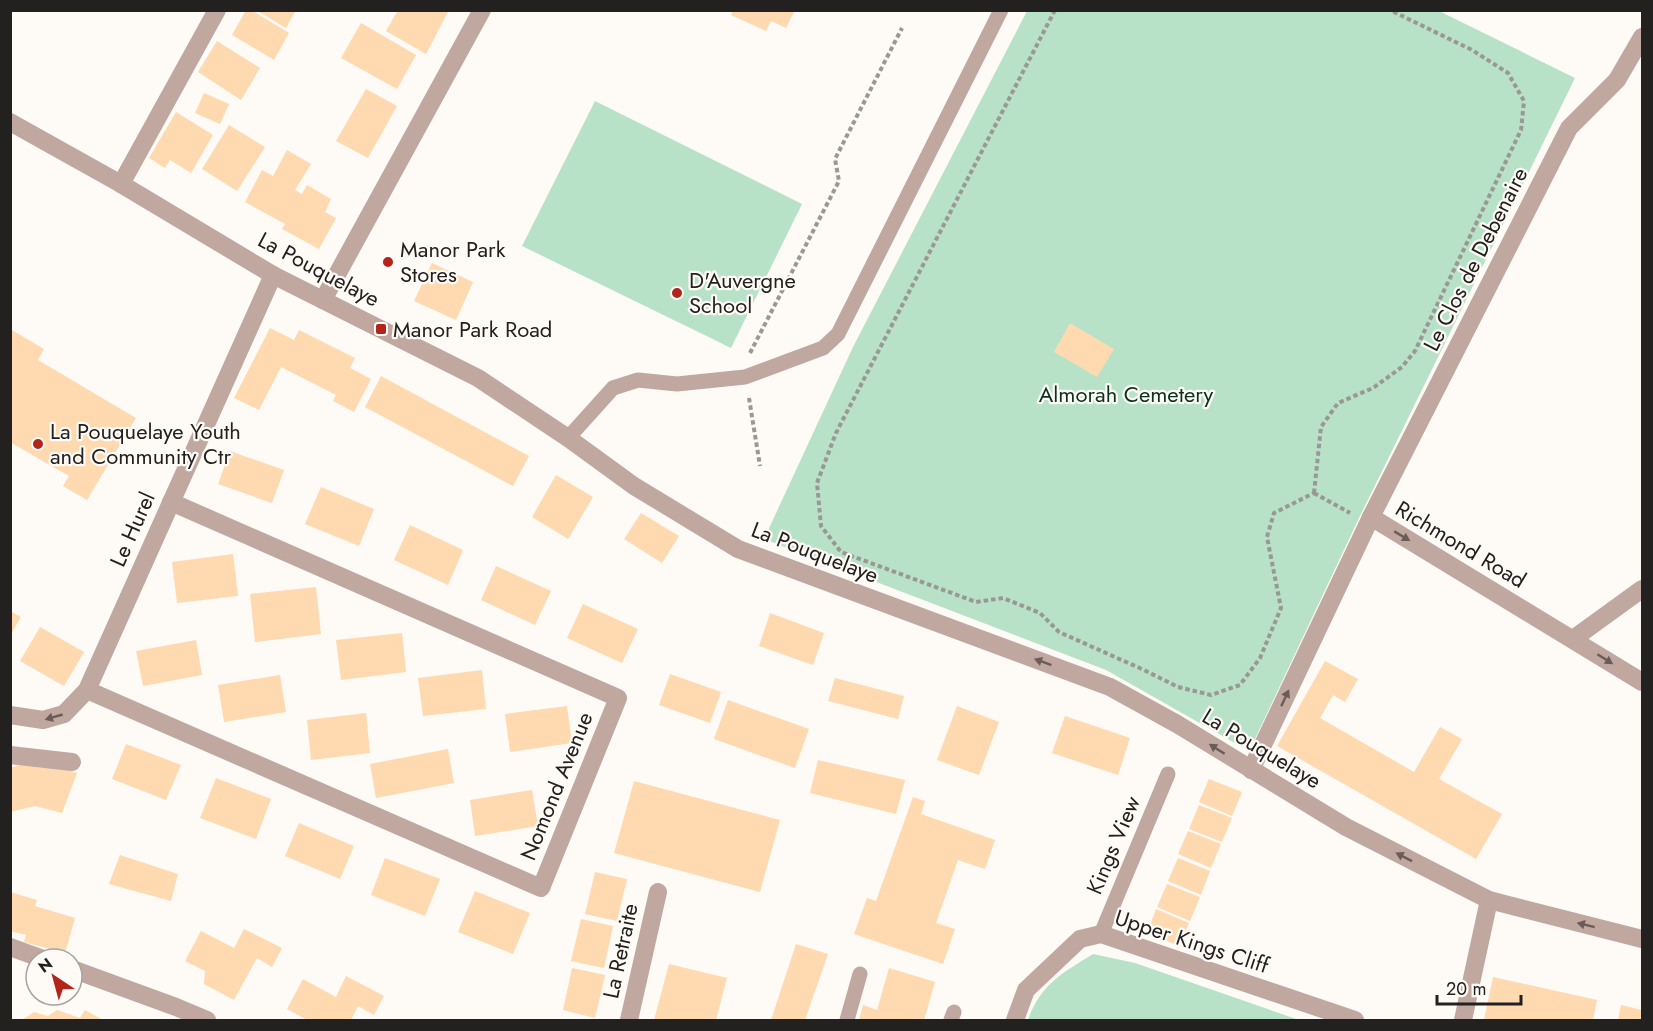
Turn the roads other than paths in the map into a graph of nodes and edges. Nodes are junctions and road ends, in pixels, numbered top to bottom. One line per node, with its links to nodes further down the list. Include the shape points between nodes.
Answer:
1 (217, 10): 6 (street)
2 (482, 10): 8 (street)
3 (1002, 10): 9 (lane, via 838,334 823,348 745,377 677,384 638,380 613,388)
4 (1642, 37): 11 (street, Le Clos de Debenaire, via 1617,80 1569,128)
5 (10, 122): 6 (street, La Pouquelaye)
6 (121, 184): 7 (street, La Pouquelaye)
7 (273, 275): 8 (street, La Pouquelaye); 10 (street, Le Hurel)
8 (323, 300): 9 (street, La Pouquelaye, via 478,378)
9 (568, 438): 19 (street, La Pouquelaye, one-way to 9, via 1110,687 738,549 634,486)
10 (171, 502): 15 (street, Le Hurel); 15 (street, Nomond Avenue, via 618,698 541,888)
11 (1371, 517): 13 (street, Richmond Road, one-way to 13); 19 (street, Richmond Road, one-way to 11)
12 (1642, 589): 13 (street)
13 (1573, 639): 14 (street, Richmond Road, one-way to 14)
14 (1642, 682)
15 (87, 690): 16 (street, Le Hurel, one-way to 16, via 64,714 43,720)
16 (10, 715)
17 (10, 755): 18 (street)
18 (72, 762)
19 (1251, 770): 22 (street, La Pouquelaye, one-way to 19, via 1346,827)
20 (1168, 774): 23 (lane, Kings View)
21 (658, 892): 28 (street, La Retraite)
22 (1489, 900): 24 (street, La Pouquelaye, one-way to 22); 32 (street)
23 (1101, 934): 30 (street, Upper Kings Cliff, via 1080,939 1026,990); 31 (street, Upper Kings Cliff)
24 (1642, 939)
25 (84, 973): 27 (street)
26 (860, 974): 29 (lane)
27 (207, 1020)
28 (629, 1020)
29 (847, 1020)
30 (1015, 1020)
31 (1355, 1020)
32 (1463, 1020)

